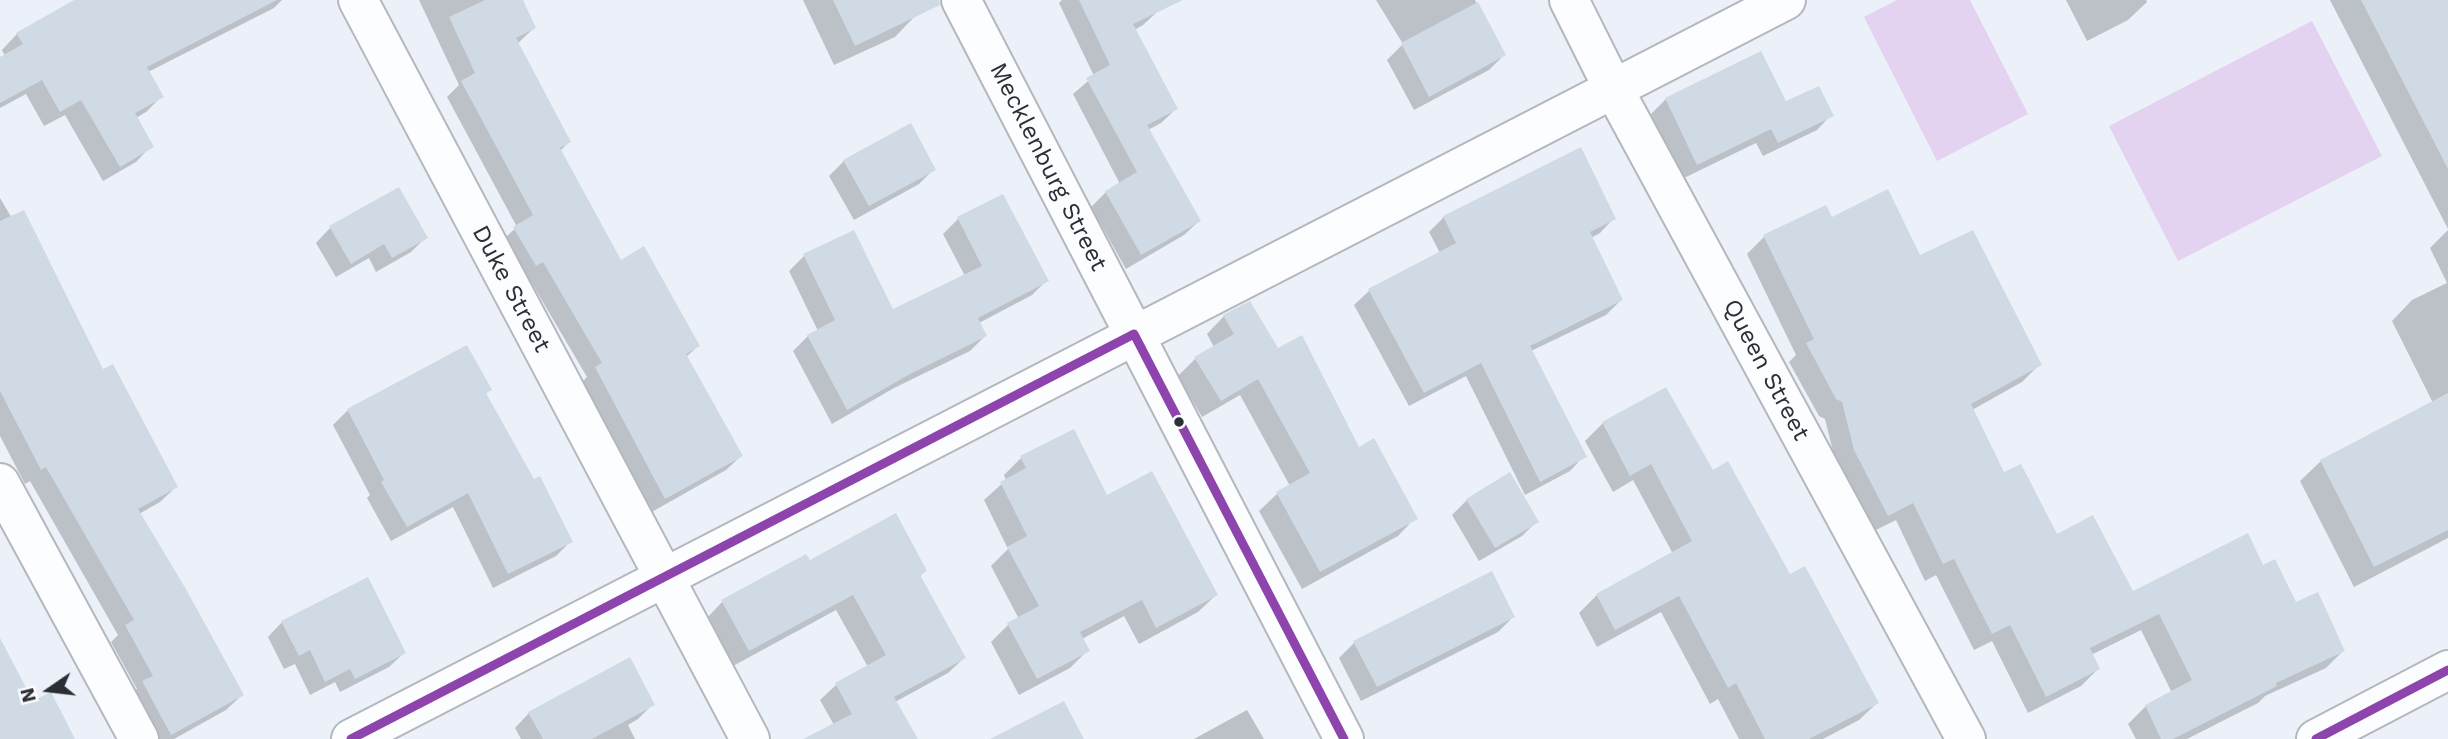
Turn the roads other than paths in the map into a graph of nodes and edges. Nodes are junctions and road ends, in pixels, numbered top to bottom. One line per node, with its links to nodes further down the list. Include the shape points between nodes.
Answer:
1 (358, 0): 8 (street, Duke Street)
2 (961, 0): 6 (street, Mecklenburg Street)
3 (1569, 0): 5 (street, Queen Street)
4 (1786, 0): 5 (street)
5 (1613, 88): 6 (street); 14 (street, Queen Street)
6 (1134, 334): 8 (street); 13 (street, Mecklenburg Street)
7 (0, 483): 10 (street)
8 (664, 577): 11 (street); 12 (street, Duke Street)
9 (2448, 670): 15 (street)
10 (138, 739)
11 (351, 739)
12 (750, 739)
13 (1344, 739)
14 (1966, 739)
15 (2316, 739)

